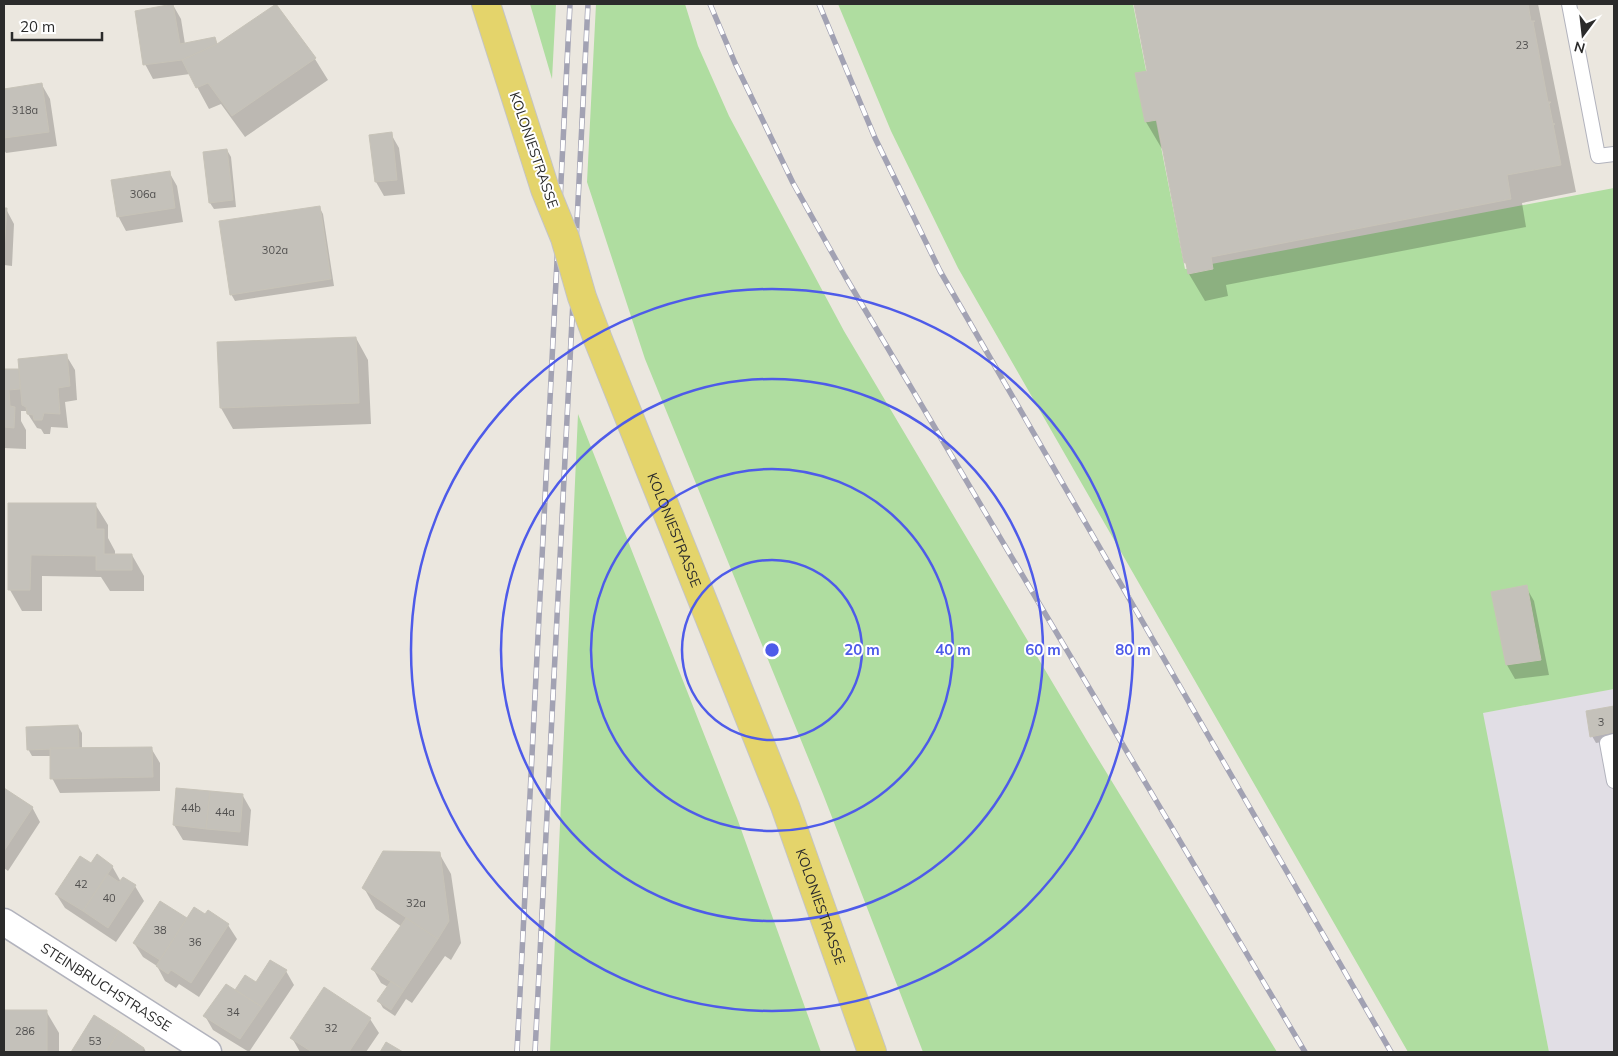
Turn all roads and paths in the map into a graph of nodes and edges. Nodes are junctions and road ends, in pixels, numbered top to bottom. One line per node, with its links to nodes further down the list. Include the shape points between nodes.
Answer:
1 (486, 4): 8 (main road, KOLONIESTRASSE, bridge, via 545,189 566,238 582,297 785,806)
2 (1569, 4): 3 (lane, via 1598,156)
3 (1614, 154)
4 (1614, 742): 5 (lane, via 1607,743)
5 (1614, 781)
6 (4, 922): 7 (street, STEINBRUCHSTRASSE)
7 (208, 1052)
8 (872, 1052)

